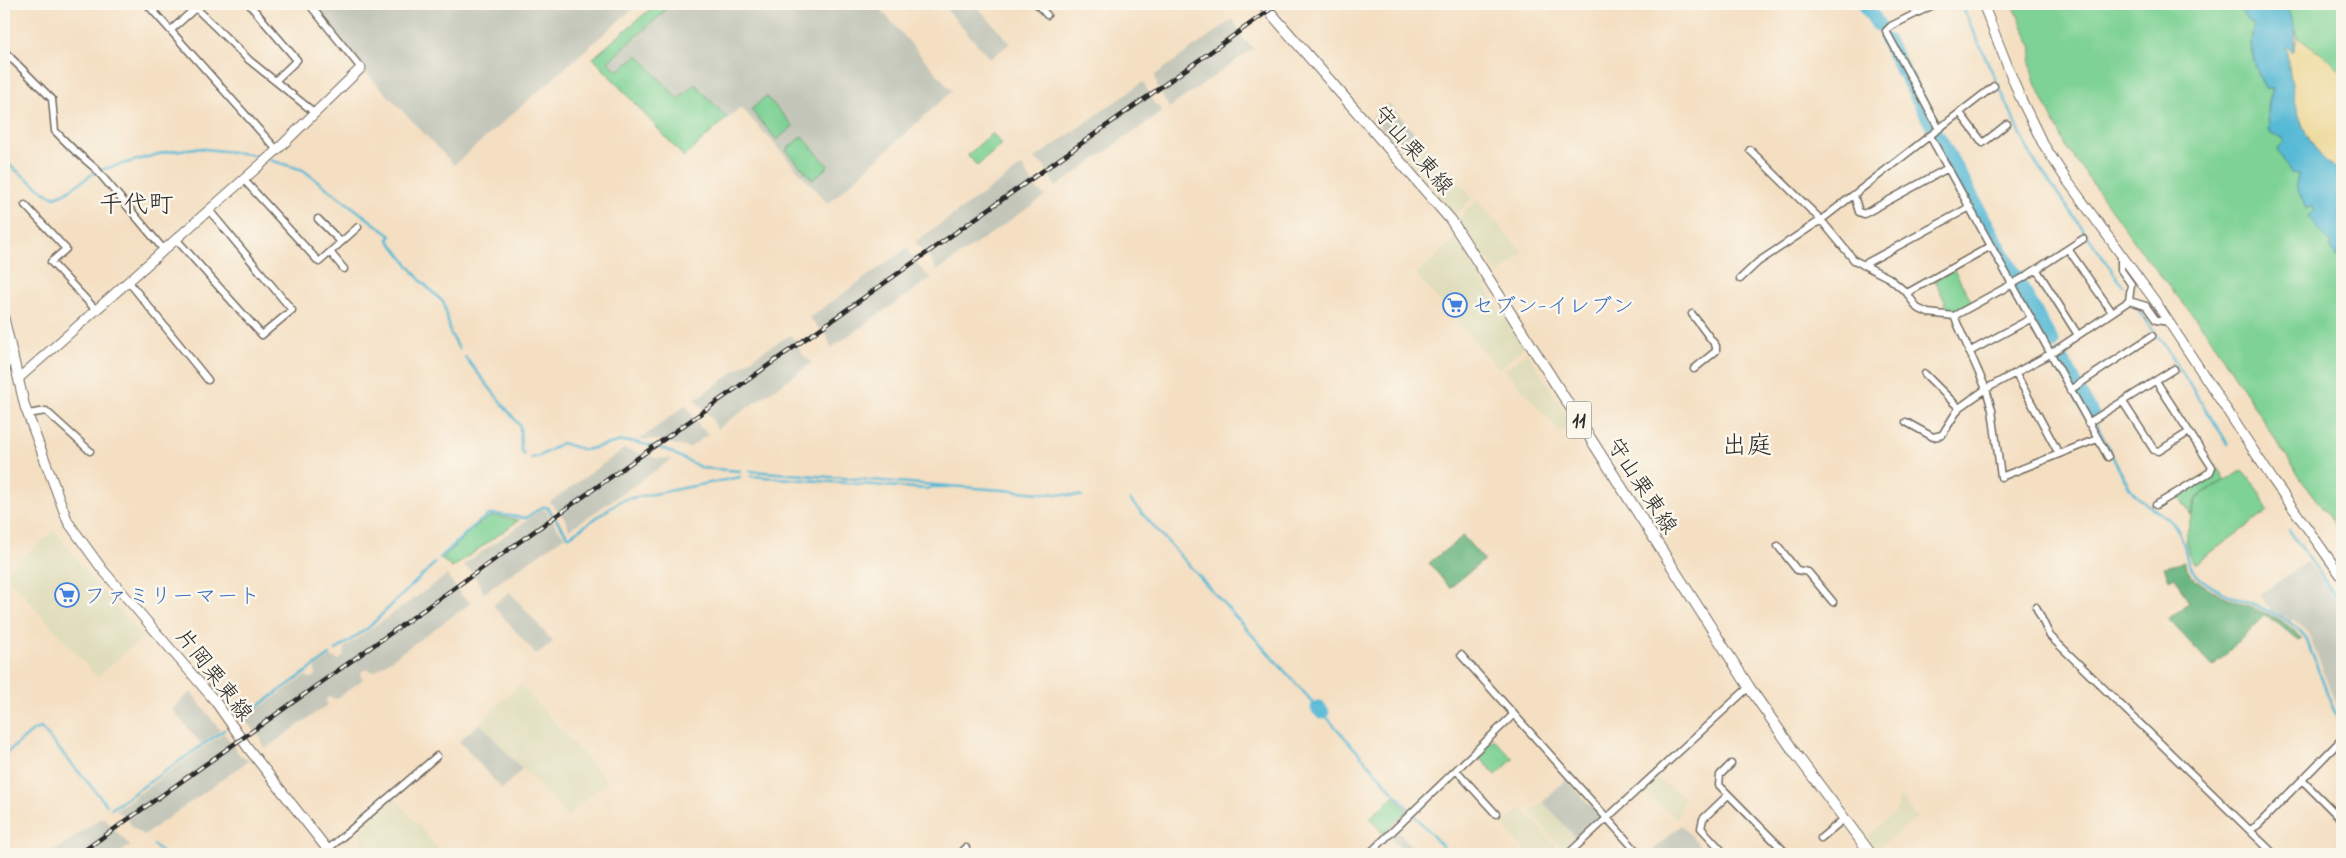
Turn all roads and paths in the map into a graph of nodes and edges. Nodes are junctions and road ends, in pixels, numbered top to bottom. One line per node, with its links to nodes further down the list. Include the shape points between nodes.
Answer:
1 (148, 4): 10 (street)
2 (249, 4): 13 (street, via 297,60)
3 (309, 4): 12 (street)
4 (1037, 4): 9 (street)
5 (1263, 4): 85 (main road, 守山栗東線 / 11, via 1451,220)
6 (1935, 4): 18 (street, via 1886,31)
7 (1983, 4): 38 (street, via 2019,95 2042,142)
8 (198, 6): 10 (street); 13 (street, via 249,60)
9 (1048, 15)
10 (171, 30): 20 (street)
11 (4, 51): 36 (street, via 52,99 55,131 96,169)
12 (361, 68): 15 (street)
13 (275, 81): 15 (street)
14 (1994, 86): 16 (street)
15 (315, 113): 20 (street)
16 (1960, 113): 17 (street, via 1983,144); 18 (street)
17 (2007, 124)
18 (1939, 129): 19 (street)
19 (1930, 136): 22 (street); 24 (street)
20 (277, 150): 23 (street)
21 (1750, 150): 29 (street)
22 (1948, 168): 24 (street, via 1864,214 1859,212); 26 (street)
23 (244, 180): 27 (street); 37 (street, via 319,262)
24 (1854, 196): 29 (street)
25 (26, 205): 47 (street, via 66,250 51,262)
26 (1970, 208): 34 (street); 39 (street)
27 (209, 210): 31 (street); 31 (street, via 292,310 262,335)
28 (318, 219): 33 (street)
29 (1821, 220): 39 (street, via 1845,252); 42 (street, via 1758,262)
30 (358, 227): 33 (street)
31 (176, 239): 36 (street)
32 (2083, 239): 35 (street)
33 (341, 242): 37 (street)
34 (1991, 246): 44 (street); 45 (street)
35 (2068, 249): 41 (street); 48 (street)
36 (164, 250): 43 (street)
37 (330, 252): 40 (street)
38 (2121, 254): 46 (street, via 2121,270 2131,284); 53 (street)
39 (1863, 265): 45 (street, via 1889,278)
40 (344, 269)
41 (2037, 270): 44 (street); 54 (street)
42 (1740, 280)
43 (128, 281): 47 (street); 65 (street)
44 (2012, 284): 50 (street); 52 (street)
45 (1907, 293): 50 (street, via 1916,308)
46 (2129, 301): 48 (street); 53 (street, via 2146,306 2156,320)
47 (96, 310): 64 (street)
48 (2112, 312): 54 (street)
49 (1692, 314): 59 (street, via 1716,346 1716,352)
50 (1954, 316): 56 (street)
51 (4, 318): 57 (street, 片岡栗東線)
52 (2030, 318): 56 (street); 58 (street)
53 (2169, 322): 81 (street, via 2273,480)
54 (2078, 335): 58 (street)
55 (2152, 336): 68 (street)
56 (1969, 352): 67 (street)
57 (13, 354): 61 (street); 64 (street, 片岡栗東線)
58 (2050, 354): 63 (street); 68 (street)
59 (1694, 369)
60 (2174, 369): 66 (street)
61 (4, 374)
62 (1925, 374): 70 (street)
63 (2016, 374): 67 (street); 77 (street)
64 (19, 378): 71 (street, 片岡栗東線)
65 (208, 380)
66 (2156, 381): 69 (street); 74 (street)
67 (1986, 389): 70 (street); 77 (street, via 2001,477)
68 (2070, 390): 73 (street)
69 (2123, 402): 73 (street); 74 (street, via 2154,450 2159,451)
70 (1959, 408): 72 (street, via 1942,435 1933,438)
71 (28, 414): 76 (street, via 46,411); 100 (street, 片岡栗東線, via 68,522 102,569 216,701)
72 (1906, 422)
73 (2088, 423): 75 (street)
74 (2189, 432): 79 (street, via 2212,467 2210,472)
75 (2097, 439): 77 (street); 78 (street)
76 (90, 451)
77 (2060, 454)
78 (2108, 457)
79 (2156, 505)
80 (1778, 546): 82 (street, via 1797,570 1808,572)
81 (2342, 577)
82 (1833, 602)
83 (2036, 607): 97 (street, via 2050,636)
84 (1461, 655): 86 (street)
85 (1749, 687): 94 (street); 95 (main road, 守山栗東線 / 11)
86 (1513, 715): 90 (street); 94 (street)
87 (2340, 741): 91 (street)
88 (437, 756): 100 (street)
89 (1731, 764): 92 (street, via 1720,775 1719,785)
90 (1456, 770): 93 (street); 102 (street)
91 (2303, 780): 96 (street); 97 (street)
92 (1728, 795): 105 (street, via 1703,819 1701,828); 106 (street)
93 (1496, 814)
94 (1607, 818): 103 (street); 104 (street)
95 (1844, 818): 98 (street); 107 (main road, 守山栗東線 / 11)
96 (2342, 820)
97 (2250, 830): 108 (street)
98 (1820, 838)
99 (966, 848): 101 (street)
100 (326, 853)
101 (960, 854)
102 (1368, 854)
103 (1568, 854)
104 (1639, 854)
105 (1725, 854)
106 (1787, 854)
107 (1871, 854)
108 (2274, 854)

